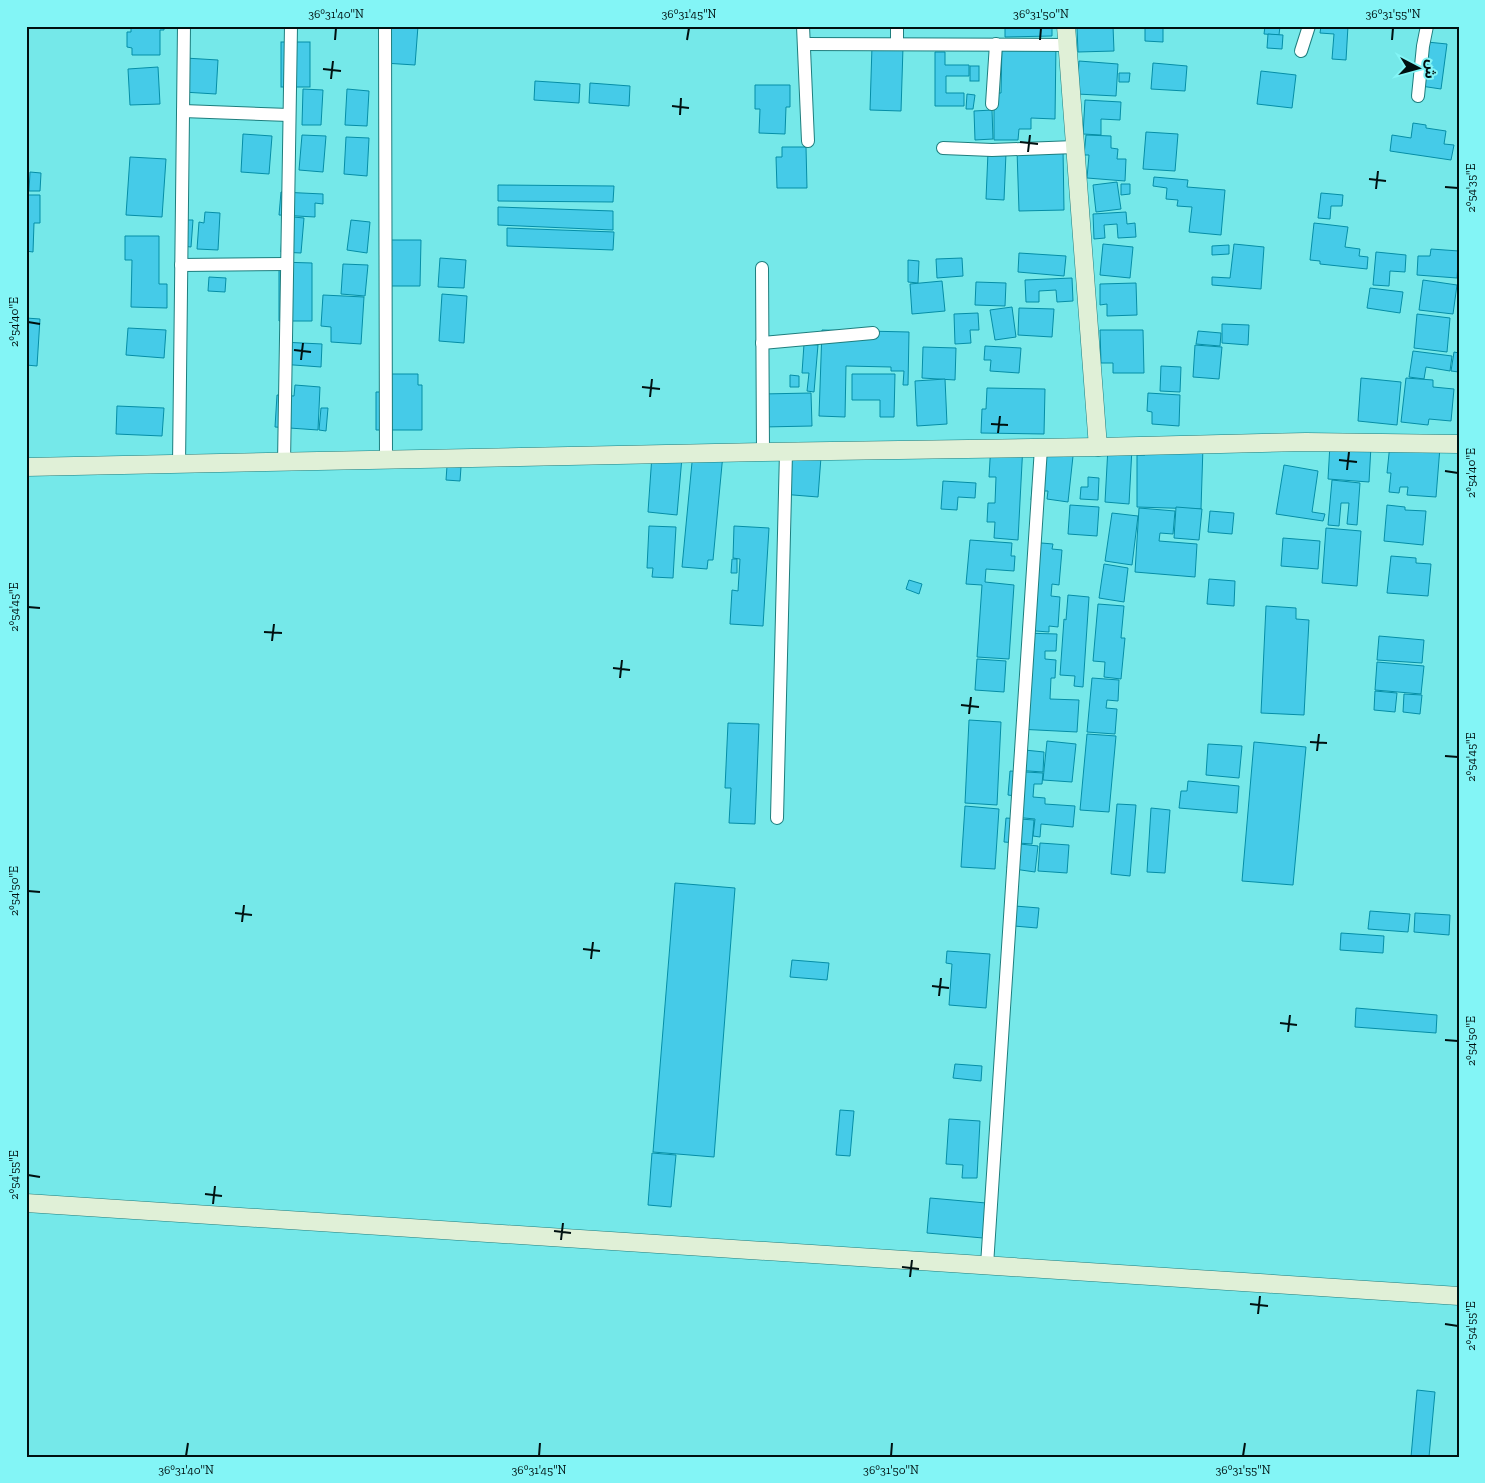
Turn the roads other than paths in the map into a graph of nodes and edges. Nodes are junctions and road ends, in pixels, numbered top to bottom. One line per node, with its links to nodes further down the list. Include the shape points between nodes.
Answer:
1 (184, 26): 16 (street)
2 (291, 26): 17 (street)
3 (385, 26): 31 (street)
4 (803, 26): 9 (street)
5 (897, 26): 10 (street)
6 (1066, 26): 12 (main road)
7 (1310, 26): 13 (street)
8 (1427, 26): 14 (street)
9 (804, 44): 10 (street); 18 (street)
10 (897, 44): 11 (street)
11 (996, 44): 12 (street); 15 (street)
12 (1067, 44): 19 (main road)
13 (1301, 52)
14 (1418, 96)
15 (992, 104)
16 (183, 111): 17 (street); 22 (street)
17 (289, 115): 21 (street)
18 (808, 141)
19 (1075, 147): 20 (street); 27 (main road)
20 (942, 148)
21 (287, 264): 22 (street); 32 (street)
22 (181, 265): 33 (street)
23 (762, 268): 25 (street)
24 (873, 333): 25 (street)
25 (762, 343): 29 (street)
26 (1459, 444): 27 (main road, via 1306,442)
27 (1098, 447): 28 (main road)
28 (1041, 448): 30 (main road); 37 (street)
29 (763, 452): 30 (main road); 31 (main road)
30 (786, 452): 35 (street)
31 (386, 460): 32 (main road)
32 (284, 462): 33 (main road)
33 (179, 465): 34 (main road)
34 (26, 467)
35 (776, 818)
36 (26, 1202): 37 (main road)
37 (987, 1265): 38 (main road)
38 (1459, 1296)

